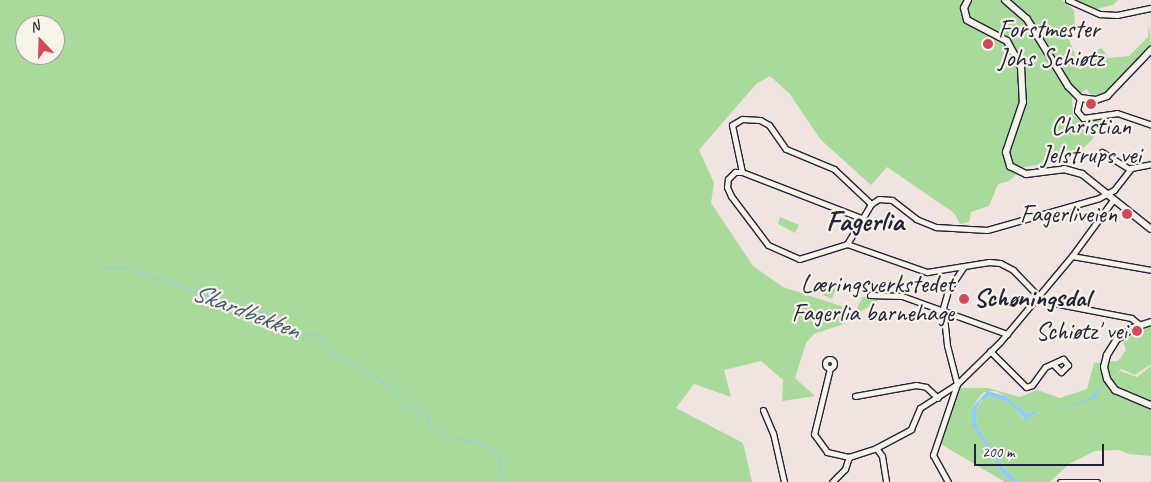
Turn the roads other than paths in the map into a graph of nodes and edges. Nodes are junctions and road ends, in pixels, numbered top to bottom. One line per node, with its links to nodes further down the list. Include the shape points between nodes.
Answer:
1 (968, 0): 12 (street, via 964,8 967,20 1006,41 1021,67 1023,102 1006,152 1010,166 1026,174 1074,171 1090,179)
2 (1004, 0): 6 (street, via 1030,22 1068,86)
3 (1068, 0): 4 (street, via 1100,14)
4 (1151, 8)
5 (1151, 50): 6 (street, via 1107,96 1096,100)
6 (1080, 98): 7 (street, via 1077,111 1083,118 1117,113)
7 (1151, 125)
8 (1102, 152): 10 (street)
9 (1151, 164): 10 (street)
10 (1129, 169): 12 (street)
11 (742, 172): 14 (street, via 732,125 742,118 760,120 768,125 786,149 834,169); 15 (street); 17 (street, via 730,176 728,190 756,232 771,248 799,259)
12 (1106, 194): 13 (street); 14 (street, via 1019,223 968,231 924,223 887,198)
13 (1113, 200): 16 (street); 18 (street)
14 (871, 204): 15 (street)
15 (861, 218): 17 (street)
16 (1151, 228)
17 (847, 244): 19 (street, via 923,272)
18 (1072, 256): 20 (street); 22 (street)
19 (963, 268): 22 (street, via 989,262 1004,265 1014,270); 23 (street, via 948,290)
20 (1151, 270)
21 (870, 295): 23 (street, via 902,296)
22 (1038, 298): 25 (street, via 1131,318); 26 (street)
23 (943, 312): 26 (street); 30 (street)
24 (1151, 322): 25 (street)
25 (1140, 324): 33 (street, via 1114,342 1107,355 1104,373 1118,392)
26 (1007, 334): 27 (street)
27 (990, 351): 28 (street, via 1026,387 1032,385 1043,368); 30 (street)
28 (1054, 365)
29 (830, 368): 36 (street, via 814,434 827,452)
30 (957, 384): 32 (street); 40 (street, via 933,455)
31 (855, 396): 32 (street, via 916,385 926,387)
32 (938, 398): 35 (street, via 920,408 911,429)
33 (1151, 405)
34 (763, 410): 37 (street, via 773,433)
35 (876, 448): 36 (street); 39 (street, via 882,456)
36 (849, 457): 38 (street, via 845,469)
37 (784, 482)
38 (832, 482)
39 (886, 482)
40 (948, 482)
41 (1060, 482): 42 (street)
42 (1097, 482)

